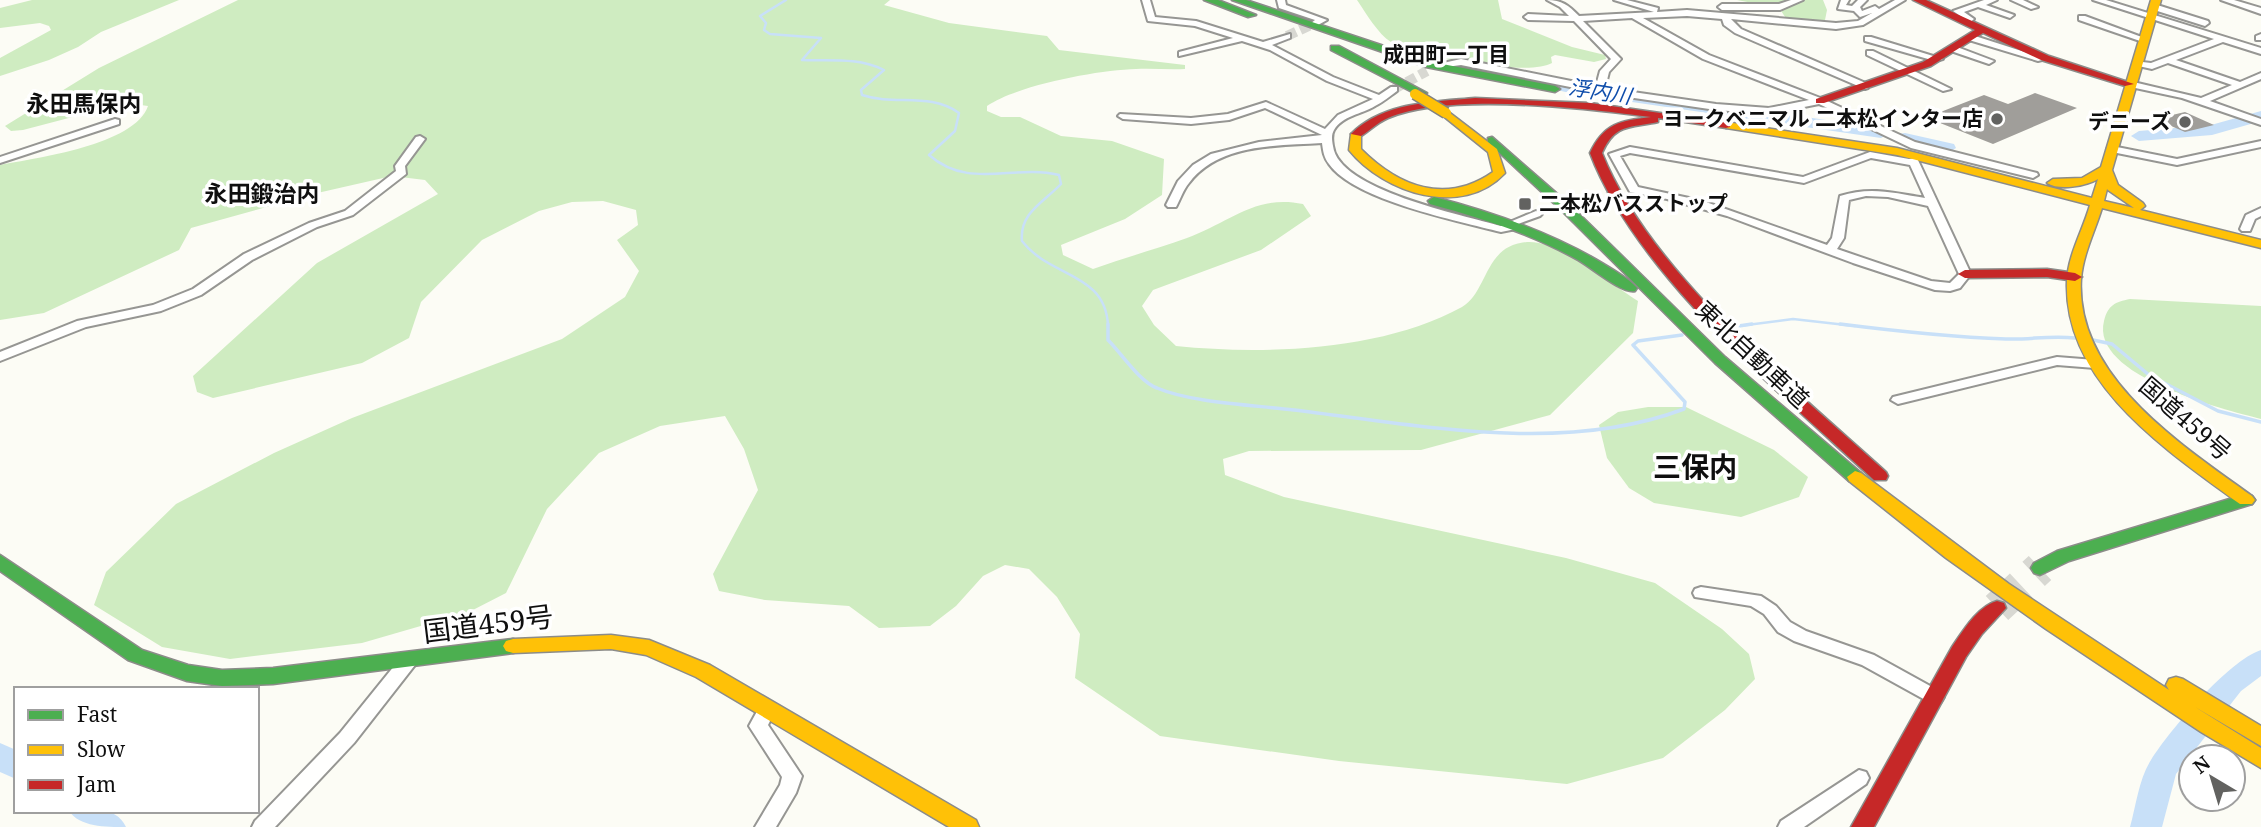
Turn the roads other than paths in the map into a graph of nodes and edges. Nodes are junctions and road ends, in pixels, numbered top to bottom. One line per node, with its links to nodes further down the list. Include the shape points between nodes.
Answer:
1 (1146, 0): 37 (street, via 1151,19 1196,24)
2 (1209, 0): 66 (main road, 東北自動車道, bridge, via 1352,57)
3 (1229, 0): 66 (main road, 東北自動車道, via 1341,42 1440,92)
4 (1237, 0): 62 (main road, via 1450,70)
5 (1281, 0): 24 (street, via 1282,6)
6 (1307, 0): 24 (street)
7 (1551, 0): 32 (street)
8 (1618, 0): 27 (street)
9 (1799, 0): 25 (street, via 1780,7)
10 (1845, 0): 23 (street, via 1841,7)
11 (1863, 0): 23 (street)
12 (1901, 0): 19 (street)
13 (1918, 0): 35 (main road)
14 (1965, 0): 20 (street)
15 (1993, 0): 20 (street)
16 (2015, 0): 21 (street)
17 (2097, 0): 22 (street)
18 (2225, 0): 26 (street)
19 (1890, 4): 23 (street, via 1863,14); 25 (street, via 1860,23 1836,26)
20 (1978, 4): 29 (street); 35 (street, via 1957,11 1970,19)
21 (2034, 7)
22 (2154, 8): 34 (street); 39 (main road, 国道459号); 40 (street)
23 (1855, 9)
24 (1294, 10): 33 (street, via 1323,20)
25 (1724, 10): 27 (street); 55 (street, via 1727,23 1738,31)
26 (2261, 10)
27 (1662, 13): 28 (street)
28 (1632, 15): 32 (street); 60 (street, via 1706,58)
29 (2010, 15)
30 (1528, 16): 32 (street, via 1548,25)
31 (2082, 18): 39 (street)
32 (1577, 19): 58 (street, via 1616,59 1605,71)
33 (1315, 23)
34 (2205, 23)
35 (1974, 30): 42 (main road); 53 (main road, via 2063,65)
36 (1287, 36): 41 (street)
37 (1241, 38): 41 (street); 44 (street)
38 (1868, 39): 46 (street)
39 (2143, 39): 49 (main road, 国道459号)
40 (2222, 39): 43 (street); 47 (street)
41 (1261, 48): 59 (street)
42 (1954, 49): 46 (main road); 48 (street)
43 (2261, 51)
44 (1182, 54)
45 (1870, 54): 51 (street)
46 (1938, 59): 51 (main road)
47 (2167, 60): 49 (street, via 2152,66); 54 (street)
48 (1989, 61)
49 (2137, 64): 53 (main road, 国道459号)
50 (1433, 68): 58 (street, via 1461,62)
51 (1909, 69): 55 (main road); 57 (street)
52 (2261, 76): 54 (street)
53 (2129, 84): 61 (street); 75 (main road, 国道459号)
54 (2241, 85): 61 (street)
55 (1865, 86): 60 (main road)
56 (1394, 89): 59 (street)
57 (1946, 89)
58 (1600, 90): 60 (street, via 1759,111)
59 (1379, 98): 72 (street, via 1345,115)
60 (1820, 101): 78 (street, via 1916,146)
61 (2202, 101): 68 (street)
62 (1636, 103): 78 (main road, via 1863,139); 94 (main road, via 1509,97 1398,105 1354,122 1345,134 1345,147 1352,162 1377,180 1518,225 1592,259)
63 (1156, 106): 65 (street)
64 (1123, 116): 65 (street)
65 (1149, 116): 70 (street)
66 (1468, 116): 67 (main road, via 1493,151 1499,173 1489,185 1451,193 1409,187 1374,171 1355,150 1357,133 1368,121 1395,110 1424,106 1559,102); 94 (main road, 東北自動車道); 95 (main road, 東北自動車道, via 1593,213 1756,372)
67 (1694, 118): 78 (main road); 95 (main road, via 1643,120 1611,129 1602,136 1596,153 1606,177 1654,251 1710,317)
68 (2256, 120)
69 (115, 121): 76 (street)
70 (1191, 121): 71 (street); 72 (street, via 1266,106)
71 (1173, 131)
72 (1327, 137): 81 (street, via 1264,143 1196,165 1178,185); 83 (street, via 1333,163 1360,184 1501,229)
73 (421, 139): 91 (street, via 400,166 402,172 349,214 313,225 248,257 197,292 157,308 70,328)
74 (2259, 145): 75 (street, via 2177,162)
75 (2112, 149): 77 (main road, 国道459号)
76 (0, 160)
77 (2106, 169): 78 (main road, via 2092,179 2073,183); 79 (main road, 国道459号); 84 (main road, via 2112,187)
78 (2026, 179): 79 (main road); 86 (main road, via 2067,203 2084,219)
79 (2098, 200): 84 (main road); 86 (main road, 国道459号)
80 (1932, 202): 88 (street, via 1866,191 1844,198 1838,238); 88 (street, via 1913,162 1870,155 1804,180 1617,151 1615,158 1628,192 1746,219); 89 (street)
81 (1172, 205)
82 (2261, 211): 85 (street, via 2250,217)
83 (1536, 214)
84 (2160, 217): 86 (main road, via 2113,218); 87 (main road)
85 (2246, 229)
86 (2089, 233): 90 (main road, 国道459号)
87 (2261, 242)
88 (1830, 250): 89 (street, via 1939,286 1954,286)
89 (1965, 274): 90 (main road)
90 (2075, 277): 92 (main road, 国道459号, via 2079,336)
91 (0, 357)
92 (2095, 364): 93 (street, via 2057,361); 96 (main road, 国道459号, via 2148,422)
93 (1898, 400)
94 (1787, 419): 108 (main road, 東北自動車道, via 1959,557)
95 (1882, 477): 97 (main road, 東北自動車道)
96 (2254, 498): 98 (main road, 国道459号); 100 (main road, via 2063,556)
97 (1912, 501)
98 (2261, 510)
99 (0, 562): 103 (main road, 国道459号, via 135,654 187,673 222,678 273,676)
100 (2040, 568)
101 (1701, 593): 105 (street, via 1755,600 1800,636 1868,660)
102 (1997, 608): 105 (main road, via 1975,629)
103 (409, 660): 106 (main road, 国道459号, via 525,644 611,642 649,648 677,659); 110 (street, via 347,738)
104 (2165, 677): 107 (main road)
105 (1935, 697): 114 (main road)
106 (767, 709): 111 (street, via 758,726 792,776); 112 (main road, 国道459号)
107 (2254, 733)
108 (2261, 760)
109 (1859, 778): 113 (street)
110 (262, 827)
111 (765, 827)
112 (968, 827)
113 (1788, 827)
114 (1862, 827)

